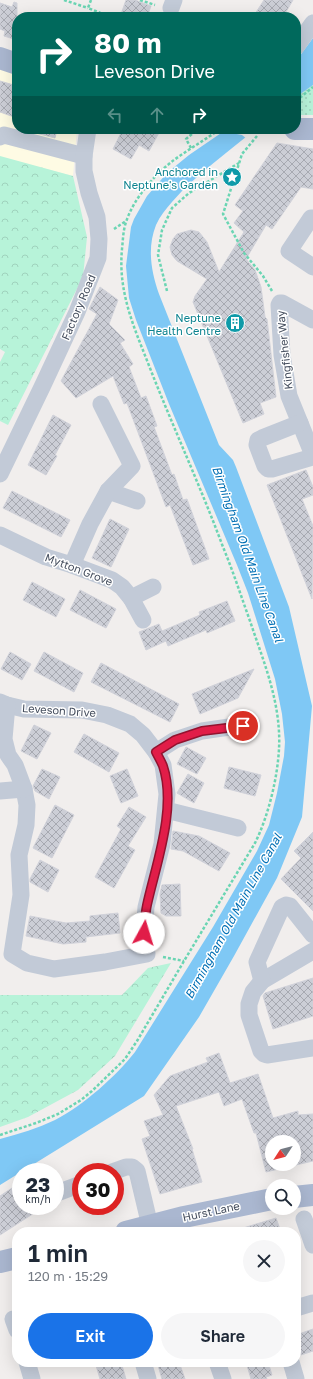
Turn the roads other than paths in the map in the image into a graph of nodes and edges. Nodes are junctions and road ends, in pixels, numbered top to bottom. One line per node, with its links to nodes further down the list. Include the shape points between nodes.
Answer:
1 (313, 23): 2 (street)
2 (301, 40)
3 (0, 58): 4 (main road)
4 (12, 62)
5 (313, 128): 6 (main road)
6 (301, 129)
7 (87, 134): 9 (street, Factory Road)
8 (0, 137): 9 (street, via 4,135)
9 (84, 156): 16 (street, Factory Road, via 84,171 97,217 98,258 77,312)
10 (313, 218): 11 (street, via 289,251)
11 (313, 267)
12 (313, 320): 14 (street, Kingfisher Way, via 282,303 279,305 282,355 289,396)
13 (101, 404): 17 (street, via 132,466)
14 (300, 424): 15 (street, Kingfisher Way); 15 (street, via 262,438 256,445 268,469)
15 (313, 456)
16 (0, 474)
17 (108, 491): 18 (street); 20 (street)
18 (137, 501)
19 (0, 535): 20 (street, Mytton Grove, via 46,558)
20 (72, 565): 22 (street, Mytton Grove, via 112,580)
21 (153, 587): 22 (street)
22 (131, 598): 23 (street, Mytton Grove)
23 (143, 620)
24 (4, 703): 26 (street, Leveson Drive, via 24,709 82,710 107,714 130,724 143,735); 27 (street, via 4,739)
25 (243, 726): 26 (street, via 202,731 175,740)
26 (156, 752): 29 (street, Leveson Drive, via 163,765 167,794)
27 (24, 790): 28 (street); 33 (street, via 27,805 26,825 19,856 21,895)
28 (0, 792)
29 (166, 810): 30 (street); 33 (street, Leveson Drive, via 162,844 146,907 144,933 147,954 54,969 27,963)
30 (238, 828)
31 (313, 935): 34 (street, via 290,906 282,907 257,962)
32 (313, 951): 34 (street)
33 (6, 952)
34 (262, 981): 35 (street, via 253,992 249,1004 249,1015 261,1051 268,1055)
35 (313, 1048)
36 (124, 1168): 41 (street, via 132,1167 137,1171)
37 (313, 1195): 38 (main road)
38 (301, 1196)
39 (265, 1200): 41 (main road, Hurst Lane)
40 (304, 1219): 43 (street)
41 (150, 1226): 42 (main road, Hurst Lane)
42 (146, 1227)
43 (313, 1245)
44 (12, 1259): 45 (main road)
45 (0, 1262)
46 (313, 1303): 47 (street)
47 (301, 1307)
48 (28, 1367): 52 (street)
49 (144, 1367): 53 (street)
50 (219, 1367): 54 (street)
51 (292, 1367): 55 (street)
52 (32, 1379)
53 (148, 1379)
54 (223, 1379)
55 (296, 1379)

